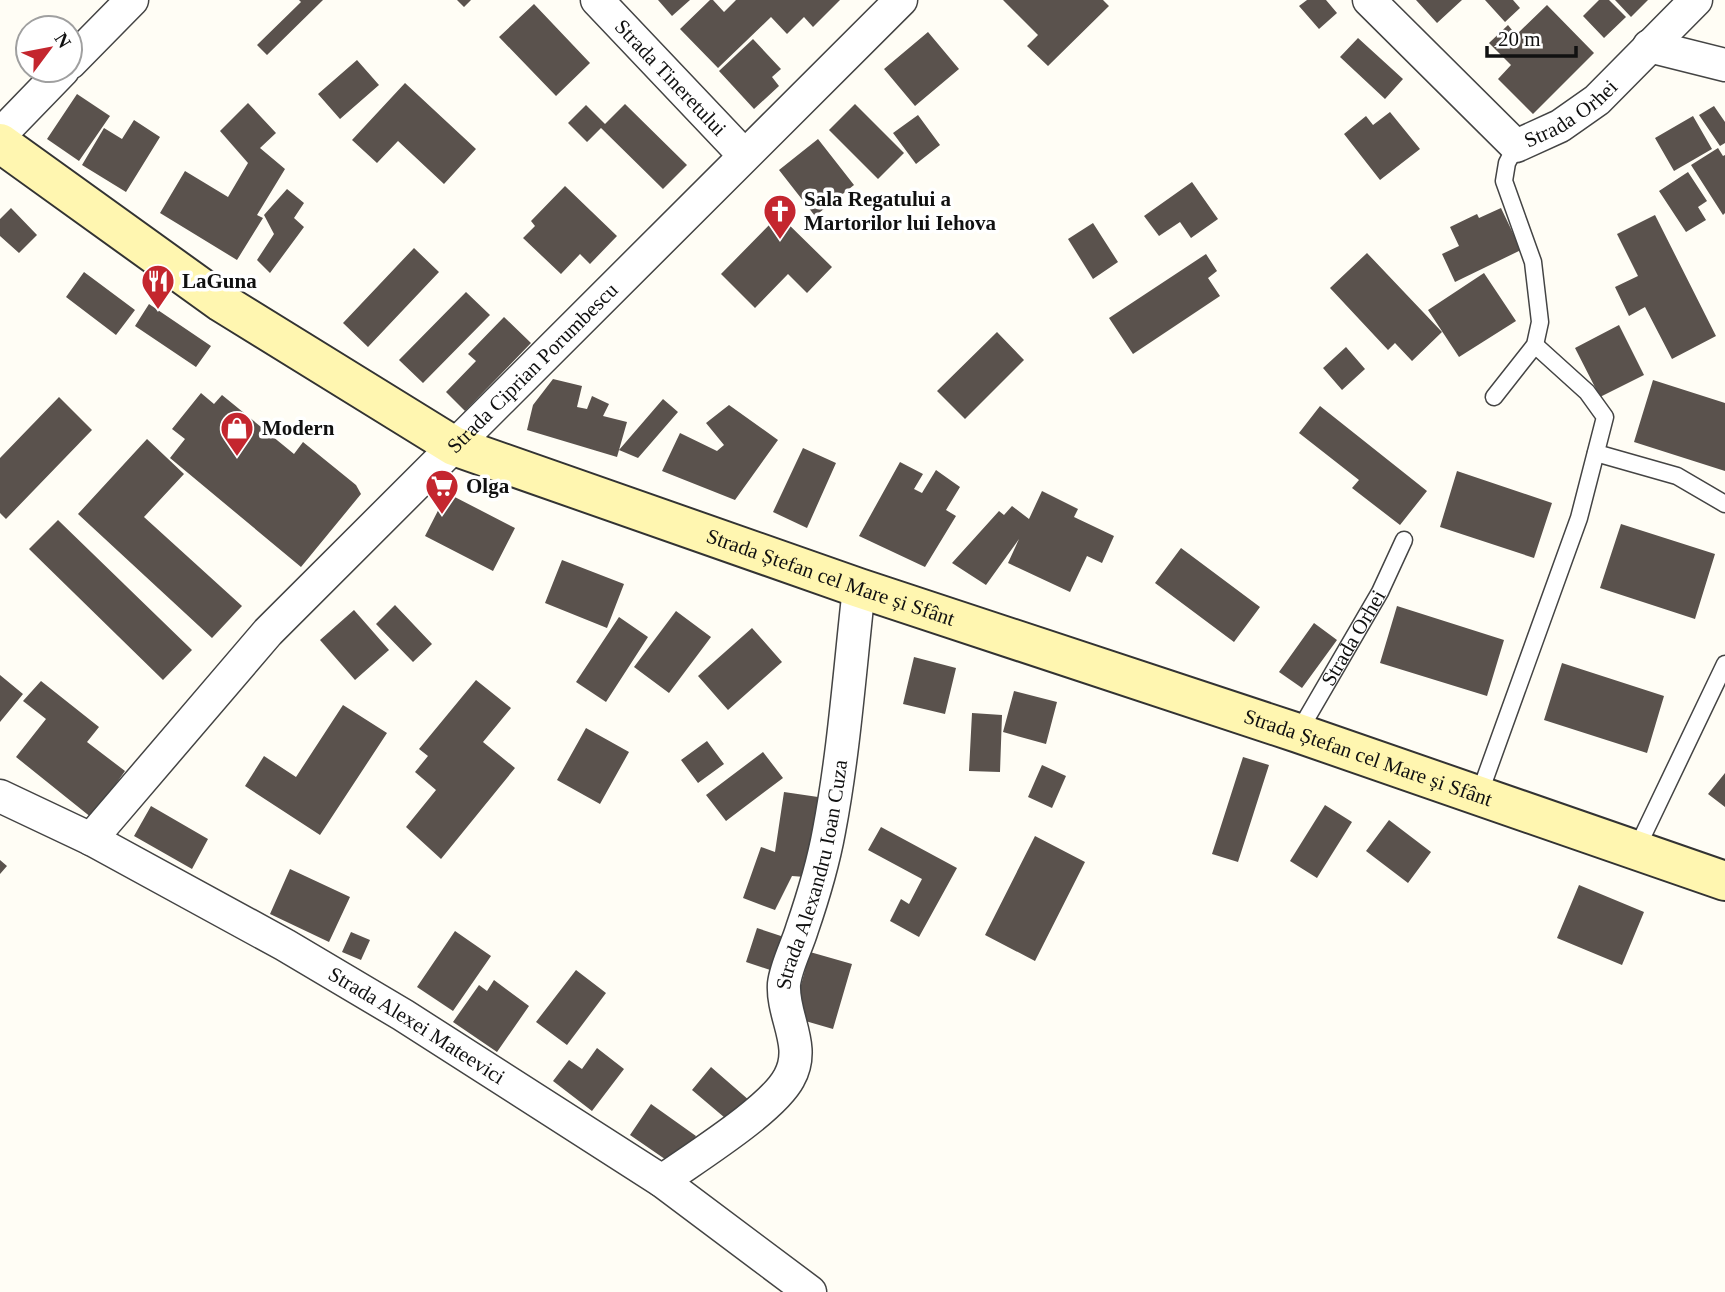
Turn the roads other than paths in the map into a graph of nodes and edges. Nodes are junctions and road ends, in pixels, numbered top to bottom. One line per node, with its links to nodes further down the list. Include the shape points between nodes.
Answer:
1 (132, 0): 7 (street)
2 (597, 0): 13 (street, Strada Tineretului)
3 (901, 0): 13 (street, Strada Ciprian Porumbescu)
4 (1369, 0): 12 (street)
5 (1696, 0): 6 (street, Strada Orhei)
6 (1649, 46): 8 (street); 12 (street, Strada Orhei, via 1597,100 1560,126)
7 (84, 49)
8 (1725, 65)
9 (50, 84): 10 (street)
10 (0, 135)
11 (0, 143): 16 (main road, Strada Ștefan cel Mare și Sfânt, via 222,302)
12 (1516, 146): 14 (lane, Strada Orhei, via 1504,181 1532,262 1540,322)
13 (744, 155): 16 (street, Strada Ciprian Porumbescu)
14 (1535, 345): 15 (lane); 17 (lane, via 1587,392 1605,417)
15 (1494, 397)
16 (454, 446): 20 (main road, Strada Ștefan cel Mare și Sfânt); 25 (street, Strada Ciprian Porumbescu, via 268,632)
17 (1596, 453): 18 (lane, via 1677,476); 23 (lane, via 1579,518)
18 (1725, 504)
19 (1404, 540): 22 (lane, Strada Orhei, via 1380,592)
20 (859, 588): 22 (main road, Strada Ștefan cel Mare și Sfânt); 28 (street, Strada Alexandru Ioan Cuza, via 829,832 784,982 796,1051 793,1067 764,1106)
21 (1725, 664): 26 (lane)
22 (1298, 733): 23 (main road, Strada Ștefan cel Mare și Sfânt)
23 (1479, 795): 26 (main road, Strada Ștefan cel Mare și Sfânt)
24 (0, 796): 25 (street, Strada Alexei Mateevici)
25 (91, 839): 28 (street, Strada Alexei Mateevici, via 391,1008)
26 (1636, 850): 27 (main road, Strada Ștefan cel Mare și Sfânt)
27 (1725, 881)
28 (662, 1181): 29 (street, Strada Alexei Mateevici)
29 (810, 1292)

